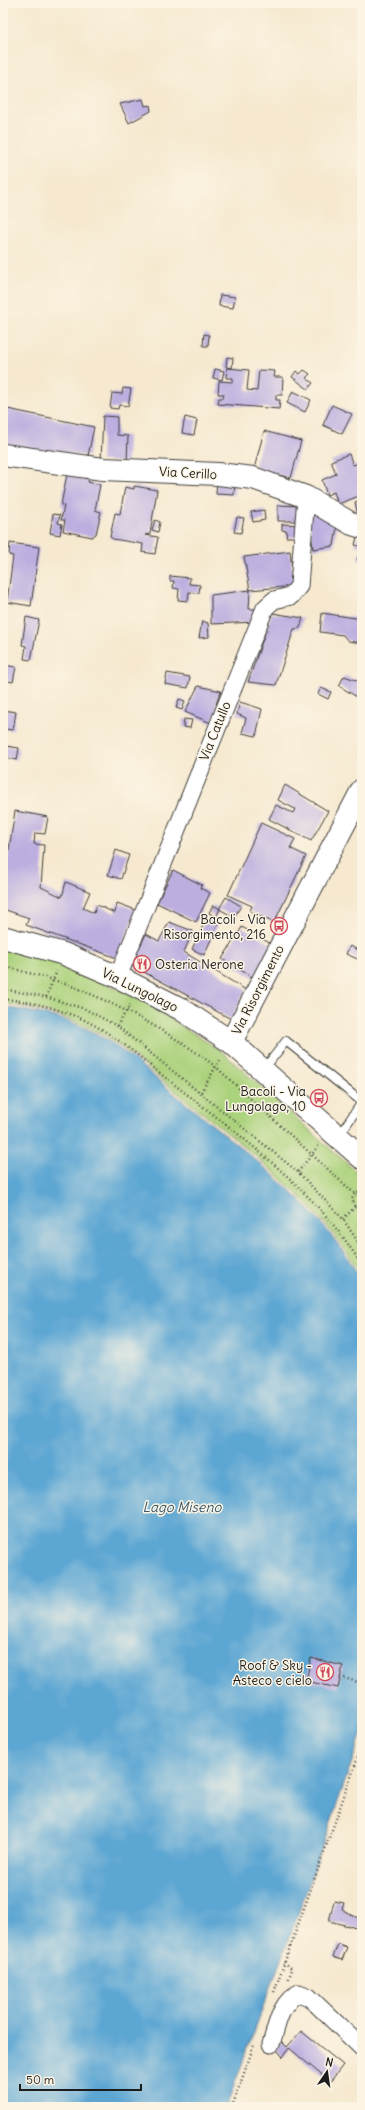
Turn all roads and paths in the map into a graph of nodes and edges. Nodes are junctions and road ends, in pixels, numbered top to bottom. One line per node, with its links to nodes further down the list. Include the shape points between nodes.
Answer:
1 (3, 455): 2 (main road, Via Cerillo, via 103,469 253,478)
2 (306, 497): 3 (main road, Via Cerillo, via 352,524); 8 (street, Via Catullo, via 299,586 290,596 274,600 265,608)
3 (362, 527)
4 (362, 790): 16 (main road, Via Risorgimento)
5 (3, 937): 8 (main road, Via Lungolago, via 64,954)
6 (59, 965): 9 (path)
7 (3, 966): 9 (path)
8 (118, 977): 16 (main road, Via Lungolago, via 181,1009)
9 (53, 980): 11 (path); 14 (path, via 78,988)
10 (3, 990): 11 (path)
11 (46, 997): 15 (path, via 85,1010)
12 (3, 999): 31 (path, via 50,1007 82,1019 112,1035 291,1180 336,1228)
13 (132, 1002): 14 (path)
14 (126, 1011): 15 (path); 17 (path, via 197,1052)
15 (117, 1026): 19 (path)
16 (231, 1042): 17 (path); 18 (main road, Via Lungolago)
17 (216, 1067): 19 (path); 22 (path)
18 (264, 1069): 20 (lane, via 286,1041); 21 (main road, Via Lungolago)
19 (201, 1092): 24 (path)
20 (362, 1102): 21 (lane)
21 (342, 1136): 22 (path); 23 (main road, Via Lungolago)
22 (313, 1155): 24 (path); 26 (path)
23 (362, 1158)
24 (298, 1172): 29 (path)
25 (362, 1191): 26 (path)
26 (355, 1194): 27 (path, via 352,1199)
27 (355, 1207): 28 (path); 29 (path)
28 (362, 1210)
29 (343, 1219): 30 (path)
30 (362, 1248)
31 (362, 1266)
32 (340, 1677): 33 (path)
33 (362, 1683)
34 (362, 1746): 35 (path)
35 (271, 1998)
36 (263, 2043): 37 (street, via 289,1998 299,1993 309,1997); 38 (path)
37 (362, 2048)
38 (232, 2107)

